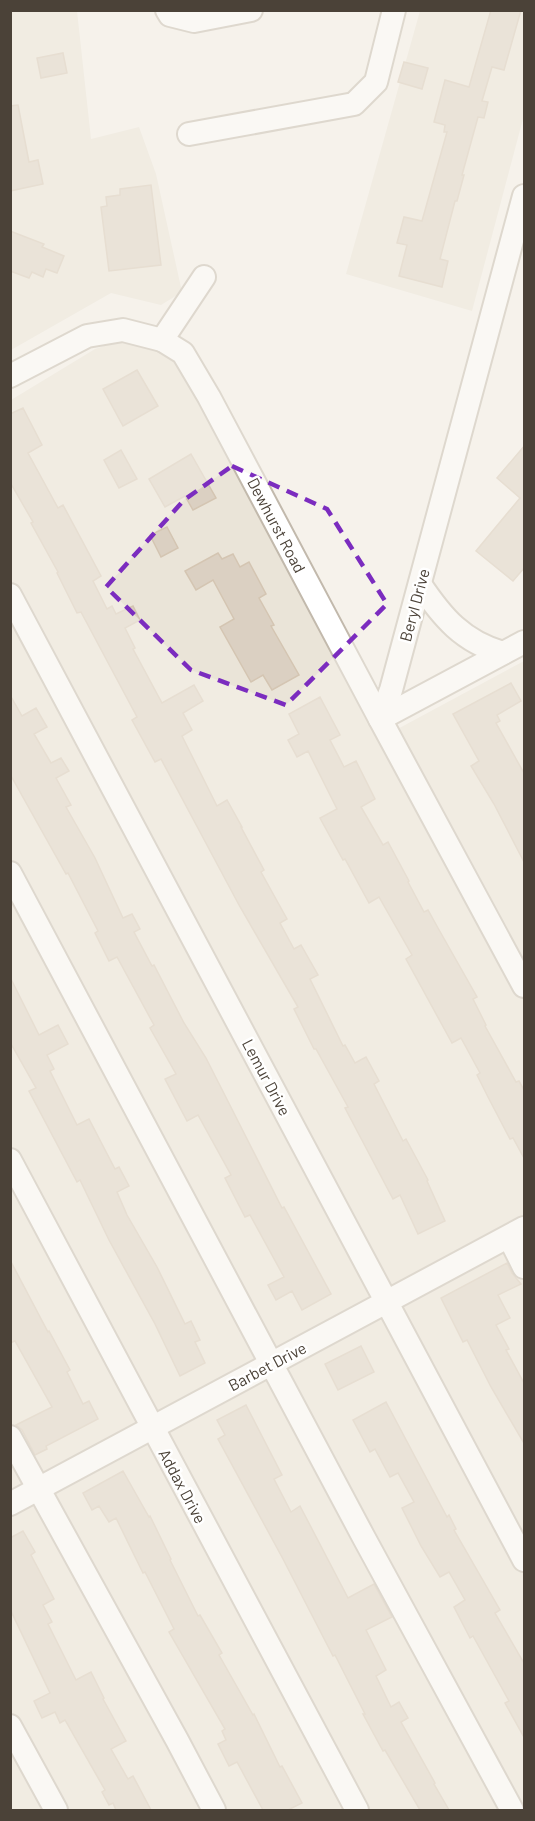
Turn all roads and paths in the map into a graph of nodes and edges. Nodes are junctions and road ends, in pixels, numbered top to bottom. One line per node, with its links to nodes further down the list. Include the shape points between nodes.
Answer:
1 (167, 10): 2 (street, via 170,15 194,21)
2 (251, 10)
3 (394, 10): 4 (street, via 376,82 354,104)
4 (189, 134)
5 (525, 196): 9 (street, Beryl Drive)
6 (204, 277): 7 (street)
7 (162, 340): 8 (street, Dewhurst Road, via 123,330 87,336); 13 (street, Dewhurst Road, via 183,353 209,397)
8 (10, 376)
9 (420, 584): 12 (street, via 448,622 489,649); 13 (street, Beryl Drive)
10 (10, 595): 19 (street, Lemur Drive)
11 (525, 642): 12 (street)
12 (503, 653): 13 (street)
13 (380, 719): 15 (street)
14 (10, 873): 20 (street)
15 (525, 986)
16 (10, 1160): 21 (street, Addax Drive)
17 (517, 1233): 18 (street); 19 (street, Barbet Drive)
18 (525, 1267)
19 (387, 1302): 20 (street, Barbet Drive); 25 (street, Lemur Drive)
20 (272, 1363): 21 (street, Barbet Drive); 30 (street)
21 (152, 1427): 23 (street, Barbet Drive); 29 (street, Addax Drive)
22 (10, 1437): 23 (street)
23 (39, 1488): 24 (street, Barbet Drive); 28 (street)
24 (10, 1504)
25 (525, 1560)
26 (10, 1726): 27 (street)
27 (56, 1810)
28 (214, 1810)
29 (357, 1810)
30 (512, 1810)

